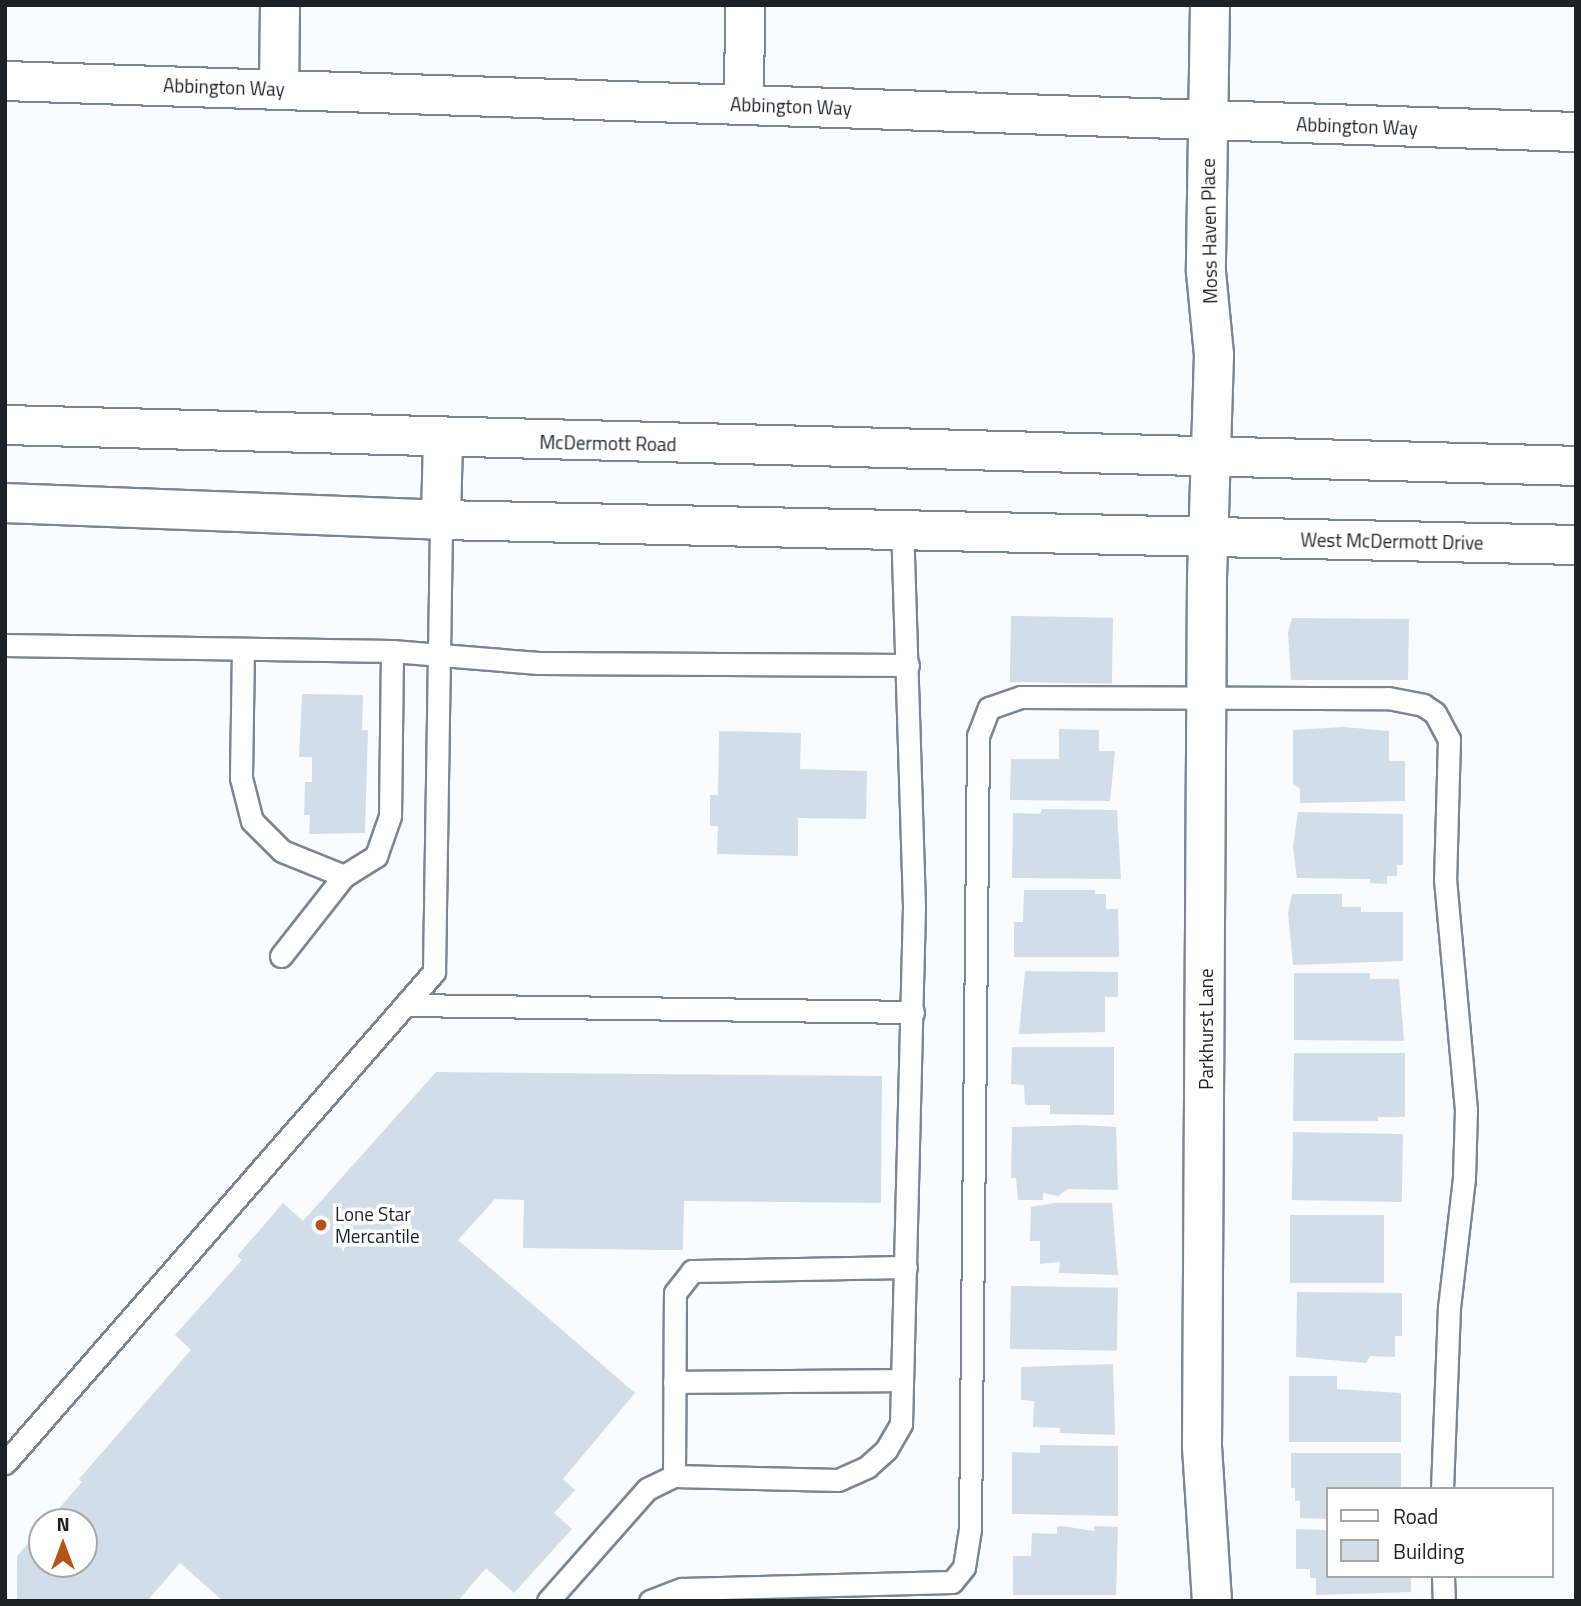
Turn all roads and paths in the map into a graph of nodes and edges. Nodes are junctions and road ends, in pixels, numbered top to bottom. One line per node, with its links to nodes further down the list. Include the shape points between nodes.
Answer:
1 (280, 5): 5 (street)
2 (745, 5): 6 (street)
3 (1210, 5): 7 (street, Moss Haven Place)
4 (5, 81): 5 (street, Abbington Way)
5 (279, 89): 6 (street, Abbington Way)
6 (744, 104): 7 (street, Abbington Way)
7 (1209, 121): 8 (street, Abbington Way); 11 (street, Moss Haven Place, via 1206,272 1214,355)
8 (1576, 132)
9 (5, 425): 10 (street, McDermott Road)
10 (443, 439): 11 (street, McDermott Road); 14 (street)
11 (1212, 457): 12 (street); 16 (street, Parkhurst Lane)
12 (1576, 466)
13 (5, 503): 14 (street)
14 (441, 520): 15 (street); 21 (lane)
15 (902, 530): 16 (street); 22 (lane)
16 (1208, 537): 17 (street, West McDermott Drive); 23 (street, Parkhurst Lane)
17 (1576, 545)
18 (5, 645): 19 (lane)
19 (243, 649): 20 (lane); 24 (lane, via 241,778 252,821 282,851)
20 (392, 651): 21 (lane); 24 (lane, via 390,816 376,856)
21 (439, 658): 22 (lane, via 539,663); 26 (lane, via 434,972)
22 (908, 665): 27 (lane)
23 (1208, 697): 33 (lane, via 1388,698 1423,705 1436,713 1449,738 1445,879 1466,1110 1464,1178 1449,1307); 35 (lane, via 1021,697 989,708 978,736 970,1530 964,1567); 38 (street, Parkhurst Lane, via 1202,1447)
24 (344, 876): 25 (lane)
25 (281, 956)
26 (406, 1005): 27 (lane); 31 (lane)
27 (913, 1012): 28 (lane)
28 (906, 1267): 29 (lane); 30 (lane, via 692,1271 675,1293)
29 (902, 1380): 30 (lane); 32 (lane, via 901,1424 886,1450 867,1467 838,1480)
30 (674, 1382): 32 (lane)
31 (5, 1463)
32 (674, 1476): 36 (lane, via 647,1489)
33 (1441, 1487)
34 (1443, 1578): 39 (lane)
35 (954, 1591): 37 (lane, via 682,1589)
36 (548, 1601)
37 (650, 1601)
38 (1212, 1601)
39 (1444, 1601)

